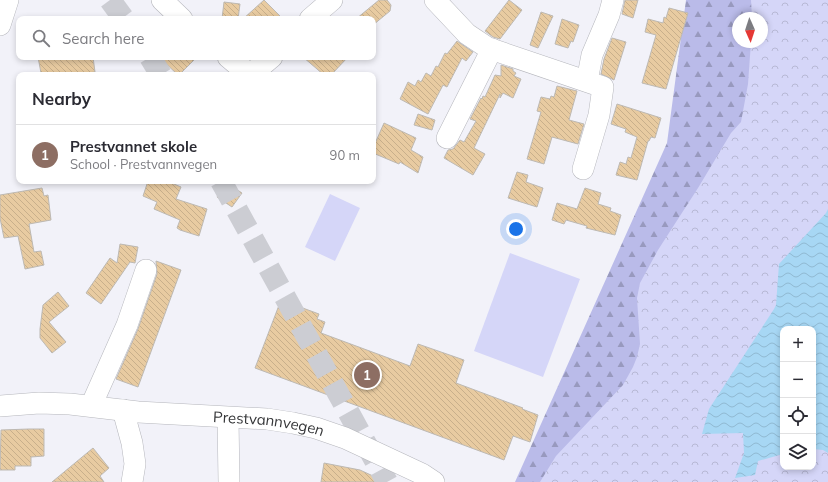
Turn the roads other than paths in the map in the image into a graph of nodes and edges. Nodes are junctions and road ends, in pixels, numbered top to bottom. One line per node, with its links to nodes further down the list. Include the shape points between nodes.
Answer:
1 (8, 0): 8 (street)
2 (162, 0): 6 (street)
3 (332, 0): 7 (street)
4 (435, 0): 9 (street, via 467,34)
5 (613, 0): 14 (street, via 592,55)
6 (179, 16)
7 (313, 16)
8 (0, 25)
9 (492, 49): 14 (street); 15 (street)
10 (232, 60): 12 (street)
11 (268, 60): 13 (street)
12 (250, 72)
13 (250, 72)
14 (587, 81): 16 (street, via 603,87 600,115)
15 (447, 138)
16 (583, 169)
17 (146, 270): 19 (street, via 127,324)
18 (0, 406): 19 (street, Prestvannvegen, via 39,403)
19 (91, 406): 20 (street, Prestvannvegen)
20 (123, 410): 21 (street, Prestvannvegen); 22 (street, via 135,464)
21 (228, 418): 23 (street); 24 (street, Prestvannvegen, via 267,419 316,428 367,447)
22 (132, 482)
23 (229, 482)
24 (434, 482)

